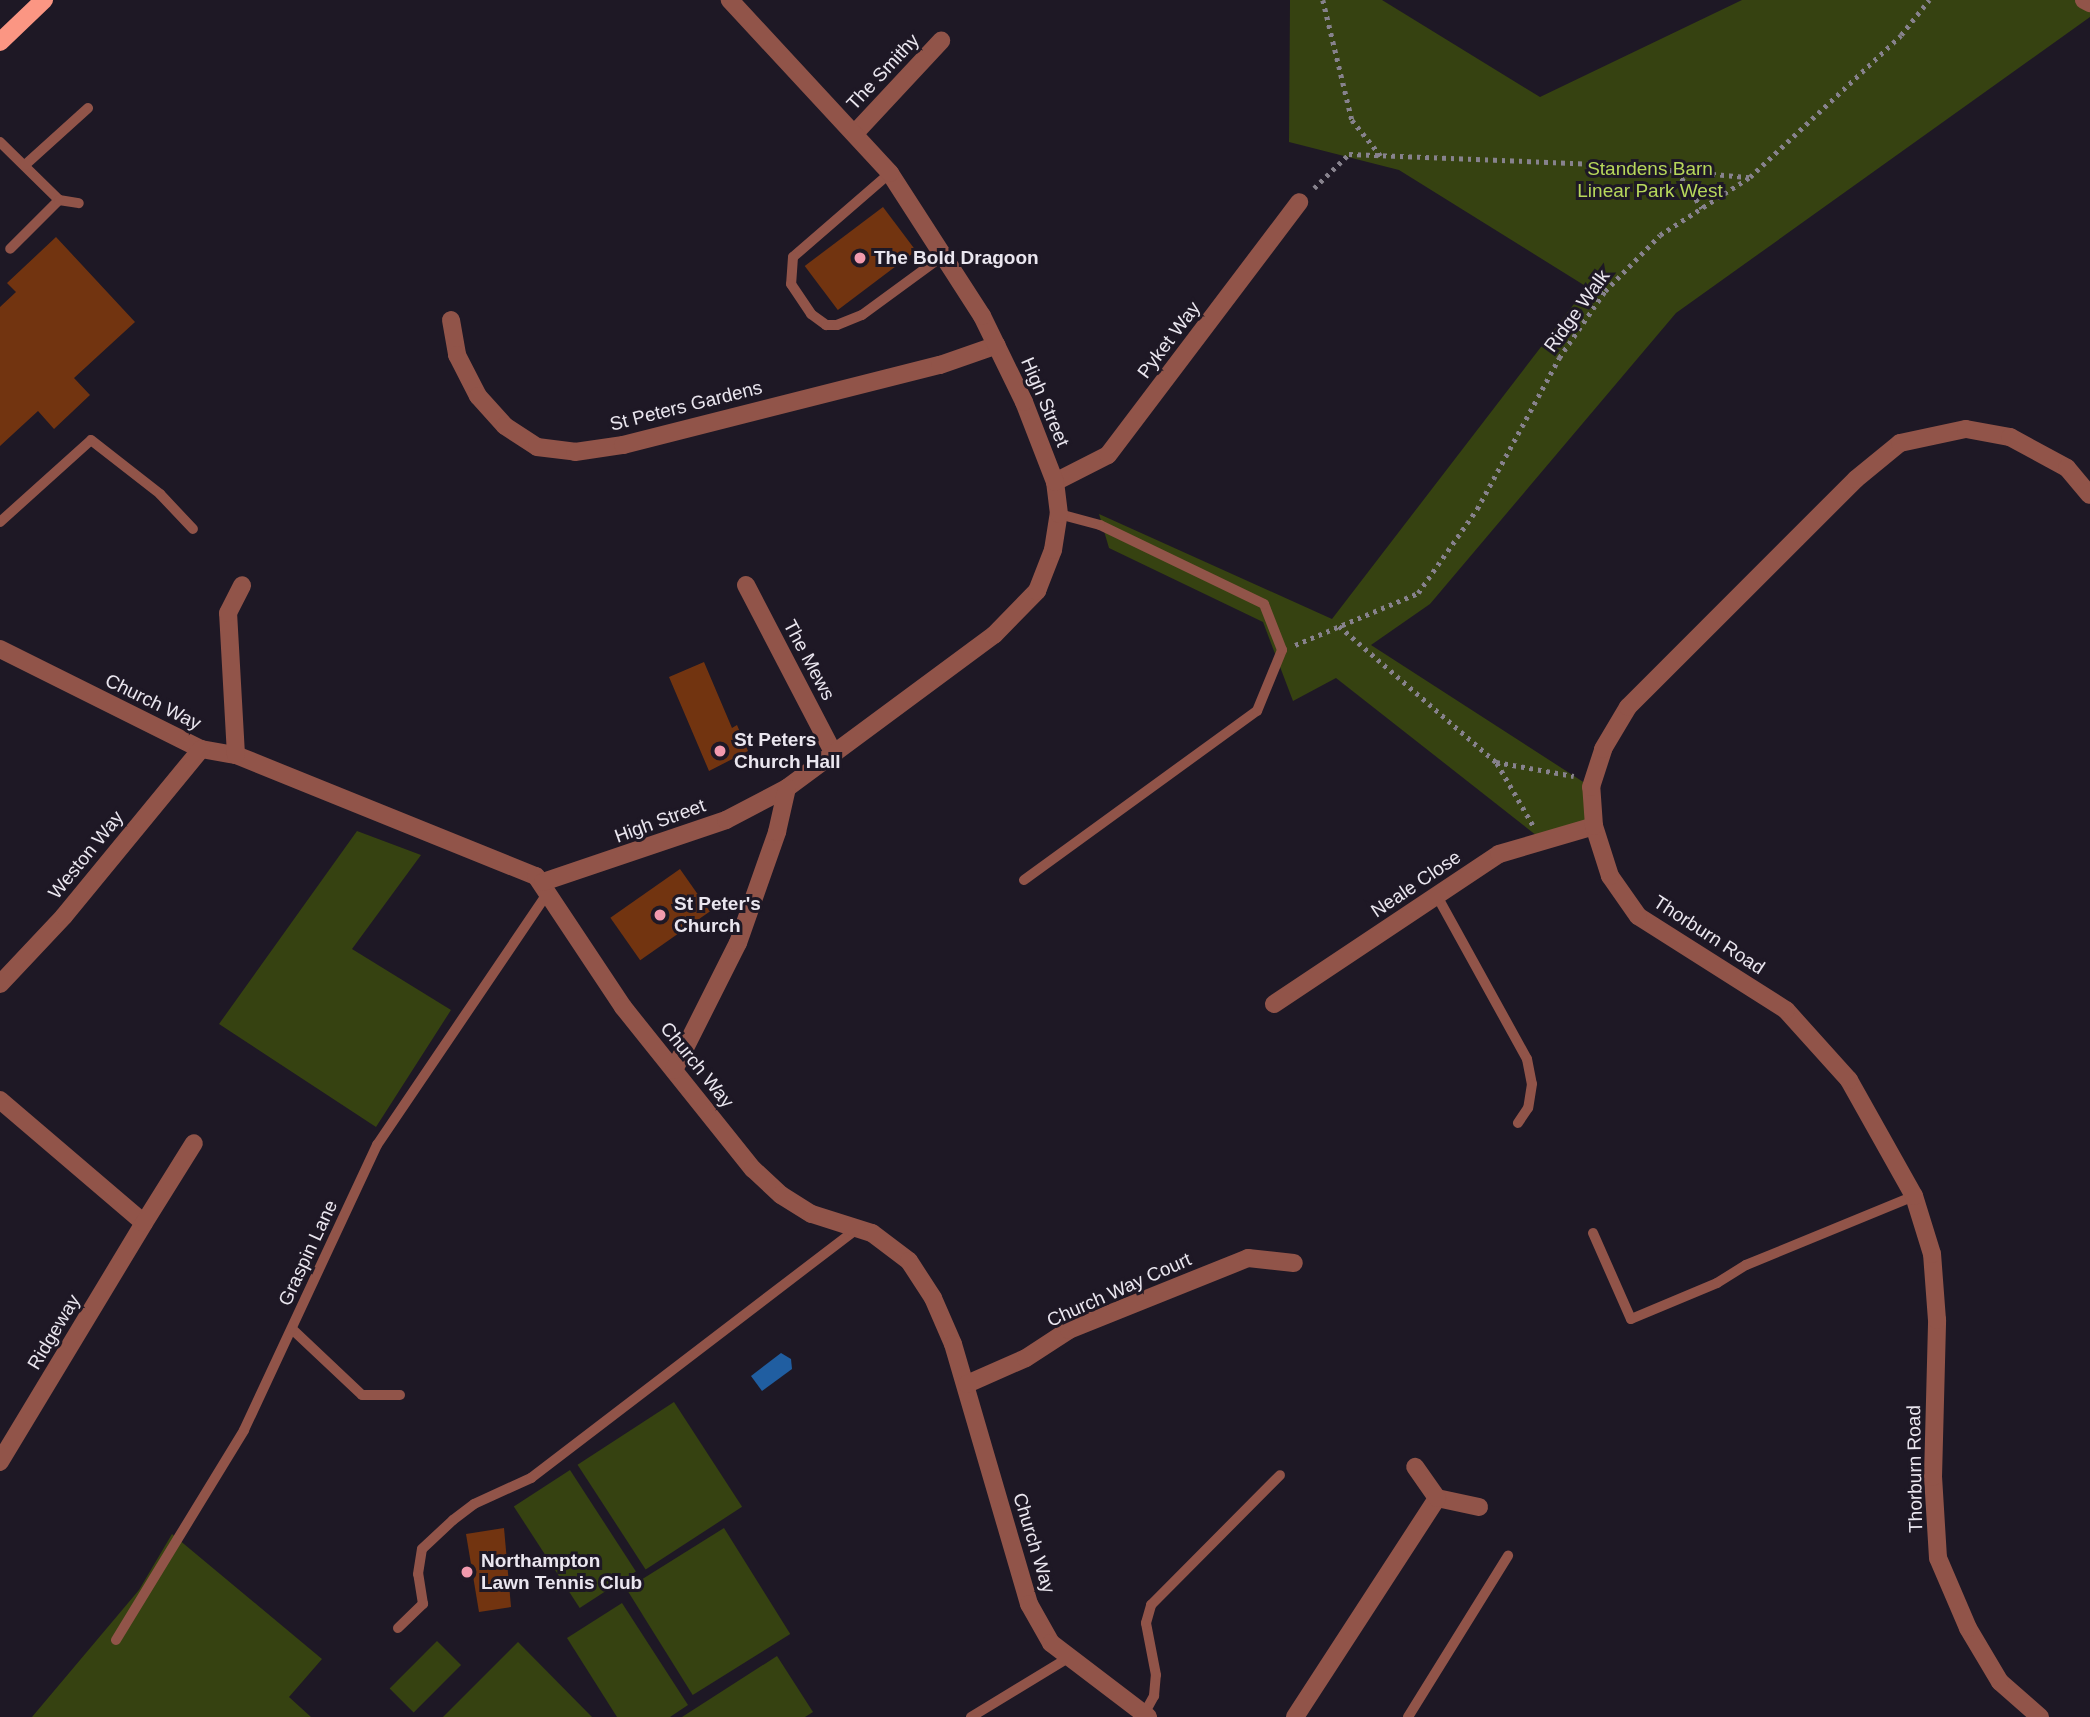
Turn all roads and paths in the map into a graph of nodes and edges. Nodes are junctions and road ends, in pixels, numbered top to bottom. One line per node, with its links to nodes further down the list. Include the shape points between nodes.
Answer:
1 (44, 0): 7 (main road)
2 (730, 0): 10 (street, High Street)
3 (1323, 0): 12 (path, via 1352,120)
4 (1929, 0): 16 (path, Ridge Walk, via 1901,35)
5 (2084, 0): 6 (street)
6 (2090, 3)
7 (2, 38)
8 (941, 41): 10 (street, The Smithy)
9 (88, 108): 13 (lane)
10 (856, 132): 15 (street, High Street)
11 (0, 142): 13 (lane)
12 (1381, 156): 14 (path); 18 (path, via 1349,154)
13 (25, 165): 17 (lane)
14 (1677, 170): 16 (path); 20 (path)
15 (890, 173): 22 (street, High Street); 22 (lane, via 793,257 790,284 811,314 826,325 837,325 862,314)
16 (1749, 177): 20 (path, Ridge Walk)
17 (59, 200): 19 (lane); 21 (lane)
18 (1299, 202): 25 (street, Pyket Way, via 1108,454)
19 (79, 203)
20 (1702, 208): 32 (path, Ridge Walk, via 1660,234 1605,291 1559,358 1477,509 1419,593)
21 (10, 249)
22 (944, 255): 24 (street, High Street)
23 (451, 320): 24 (street, St Peters Gardens, via 457,355 478,396 505,426 537,447 575,452 622,445 900,375)
24 (997, 345): 25 (street, High Street)
25 (1055, 482): 27 (street, High Street)
26 (2090, 495): 39 (street, Thorburn Road, via 2067,468 2010,437 1966,429 1900,443 1856,479 1628,707 1603,748)
27 (1059, 514): 34 (lane, via 1100,525 1264,604); 36 (street, High Street, via 1053,550 1037,591 994,635)
28 (0, 522): 29 (lane, via 91,440 160,494)
29 (194, 529)
30 (242, 585): 37 (street, via 228,613)
31 (746, 585): 36 (street, The Mews)
32 (1339, 626): 34 (path, Ridge Walk); 38 (path)
33 (0, 649): 35 (street, Church Way)
34 (1282, 650): 43 (lane, via 1258,711)
35 (201, 749): 37 (street, Church Way); 46 (street, Weston Way, via 64,916)
36 (834, 754): 40 (street, High Street)
37 (236, 755): 44 (street, Church Way, via 526,871)
38 (1496, 762): 39 (path); 42 (path)
39 (1593, 780): 41 (street, Thorburn Road)
40 (787, 788): 44 (street, High Street, via 726,820); 48 (street, via 777,832 738,943)
41 (1594, 826): 42 (street, Neale Close); 52 (street, Thorburn Road, via 1610,876 1638,916 1786,1010 1842,1072)
42 (1541, 839): 45 (street, Neale Close, via 1499,854)
43 (1024, 880)
44 (546, 887): 48 (street, Church Way, via 623,1007); 57 (lane, Graspin Lane, via 377,1145)
45 (1437, 896): 47 (street, Neale Close); 50 (lane, via 1527,1059 1532,1084 1528,1108)
46 (0, 984)
47 (1275, 1004)
48 (674, 1070): 54 (street, Church Way, via 753,1169 781,1195 812,1214)
49 (0, 1100): 53 (street)
50 (1518, 1123)
51 (194, 1143): 53 (street, Ridgeway)
52 (1914, 1196): 55 (lane, via 1746,1265 1717,1283 1631,1319); 73 (street, Thorburn Road, via 1932,1254 1937,1320 1933,1477 1938,1558 1968,1628 2000,1682)
53 (144, 1223): 60 (street, Ridgeway)
54 (855, 1230): 58 (street, Church Way, via 889,1243 924,1282); 66 (lane, via 531,1478 474,1504 453,1520 422,1549 418,1574 423,1604)
55 (1593, 1233)
56 (1294, 1262): 58 (street, Church Way Court, via 1248,1258 1069,1330 1026,1358)
57 (292, 1329): 59 (lane, via 362,1395); 67 (lane, Graspin Lane, via 244,1430)
58 (967, 1384): 68 (street, Church Way, via 1029,1604 1051,1643)
59 (400, 1395)
60 (0, 1462)
61 (1415, 1467): 63 (street)
62 (1280, 1475): 69 (lane, via 1151,1605 1146,1623 1156,1675)
63 (1437, 1498): 64 (street); 71 (street)
64 (1479, 1507)
65 (1508, 1556): 72 (lane)
66 (398, 1628)
67 (116, 1640)
68 (1068, 1658): 69 (street, Church Way); 70 (lane)
69 (1146, 1716)
70 (971, 1717)
71 (1295, 1717)
72 (1408, 1717)
73 (2040, 1717)

